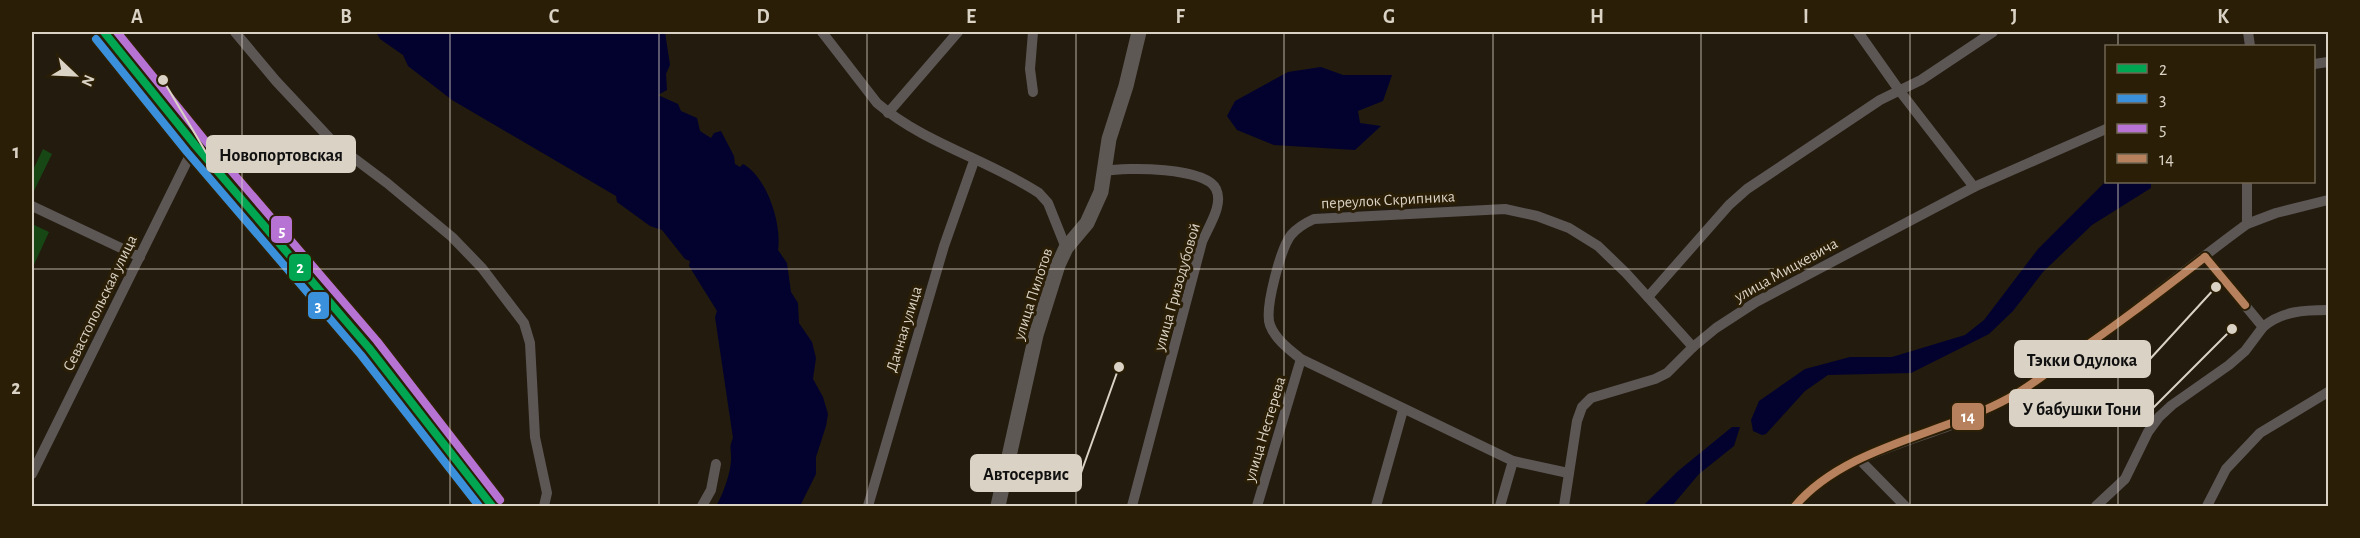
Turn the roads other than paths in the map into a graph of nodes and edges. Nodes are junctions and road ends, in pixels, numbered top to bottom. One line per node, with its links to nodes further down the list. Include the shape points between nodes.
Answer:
1 (104, 32): 13 (street)
2 (236, 32): 37 (street, via 340,149 452,237 482,268 524,323 530,342 535,437 547,493)
3 (822, 32): 11 (street)
4 (958, 32): 11 (street)
5 (1034, 32): 10 (street, via 1030,69)
6 (1139, 32): 15 (street, улица Пилотов, via 1109,140)
7 (1858, 32): 9 (street)
8 (1993, 32): 9 (street, via 1959,57)
9 (1899, 90): 17 (street); 24 (street, via 1747,189)
10 (1033, 92)
11 (888, 113): 14 (street)
12 (2105, 129): 17 (street, улица Мицкевича)
13 (195, 145): 22 (street, Севастопольская улица); 36 (street, via 369,348)
14 (974, 161): 21 (street, via 1039,193); 39 (street, Дачная улица, via 944,246)
15 (1105, 171): 21 (street, улица Пилотов, via 1094,209); 41 (street, улица Гризодубовой, via 1158,170 1207,179 1216,188 1218,202 1197,260)
16 (2247, 183): 20 (street)
17 (1974, 187): 27 (street, улица Мицкевича, via 1756,302)
18 (2328, 200): 20 (street)
19 (32, 206): 22 (street)
20 (2247, 224): 23 (street)
21 (1066, 248): 40 (street, улица Пилотов, via 1036,335)
22 (141, 257): 35 (street, Севастопольская улица)
23 (2205, 257): 26 (street); 31 (street, via 2102,336 2010,398 1962,421)
24 (1648, 297): 27 (street, переулок Скрипника); 28 (street, переулок Скрипника, via 1598,246 1569,228 1537,216 1505,209 1314,219 1290,236 1269,297 1270,325)
25 (2328, 310): 26 (street, via 2290,312 2273,318)
26 (2263, 327): 48 (street, via 2229,365 2159,417 2126,479)
27 (1693, 347): 34 (street, улица Мицкевича, via 1667,373 1591,398 1582,407)
28 (1301, 360): 30 (street, переулок Скрипника); 42 (street, улица Нестерева)
29 (2328, 392): 49 (street, via 2260,433 2226,469)
30 (1403, 410): 32 (street, переулок Скрипника); 43 (street)
31 (1860, 459): 46 (street, via 1824,481); 47 (street)
32 (1513, 461): 34 (street, переулок Скрипника); 44 (street)
33 (716, 464): 38 (street, via 711,490)
34 (1568, 473): 45 (street, улица Мицкевича)
35 (32, 474)
36 (492, 507)
37 (543, 507)
38 (702, 507)
39 (868, 507)
40 (998, 507)
41 (1132, 507)
42 (1257, 507)
43 (1376, 507)
44 (1500, 507)
45 (1564, 507)
46 (1795, 507)
47 (1905, 507)
48 (2096, 507)
49 (2207, 507)

